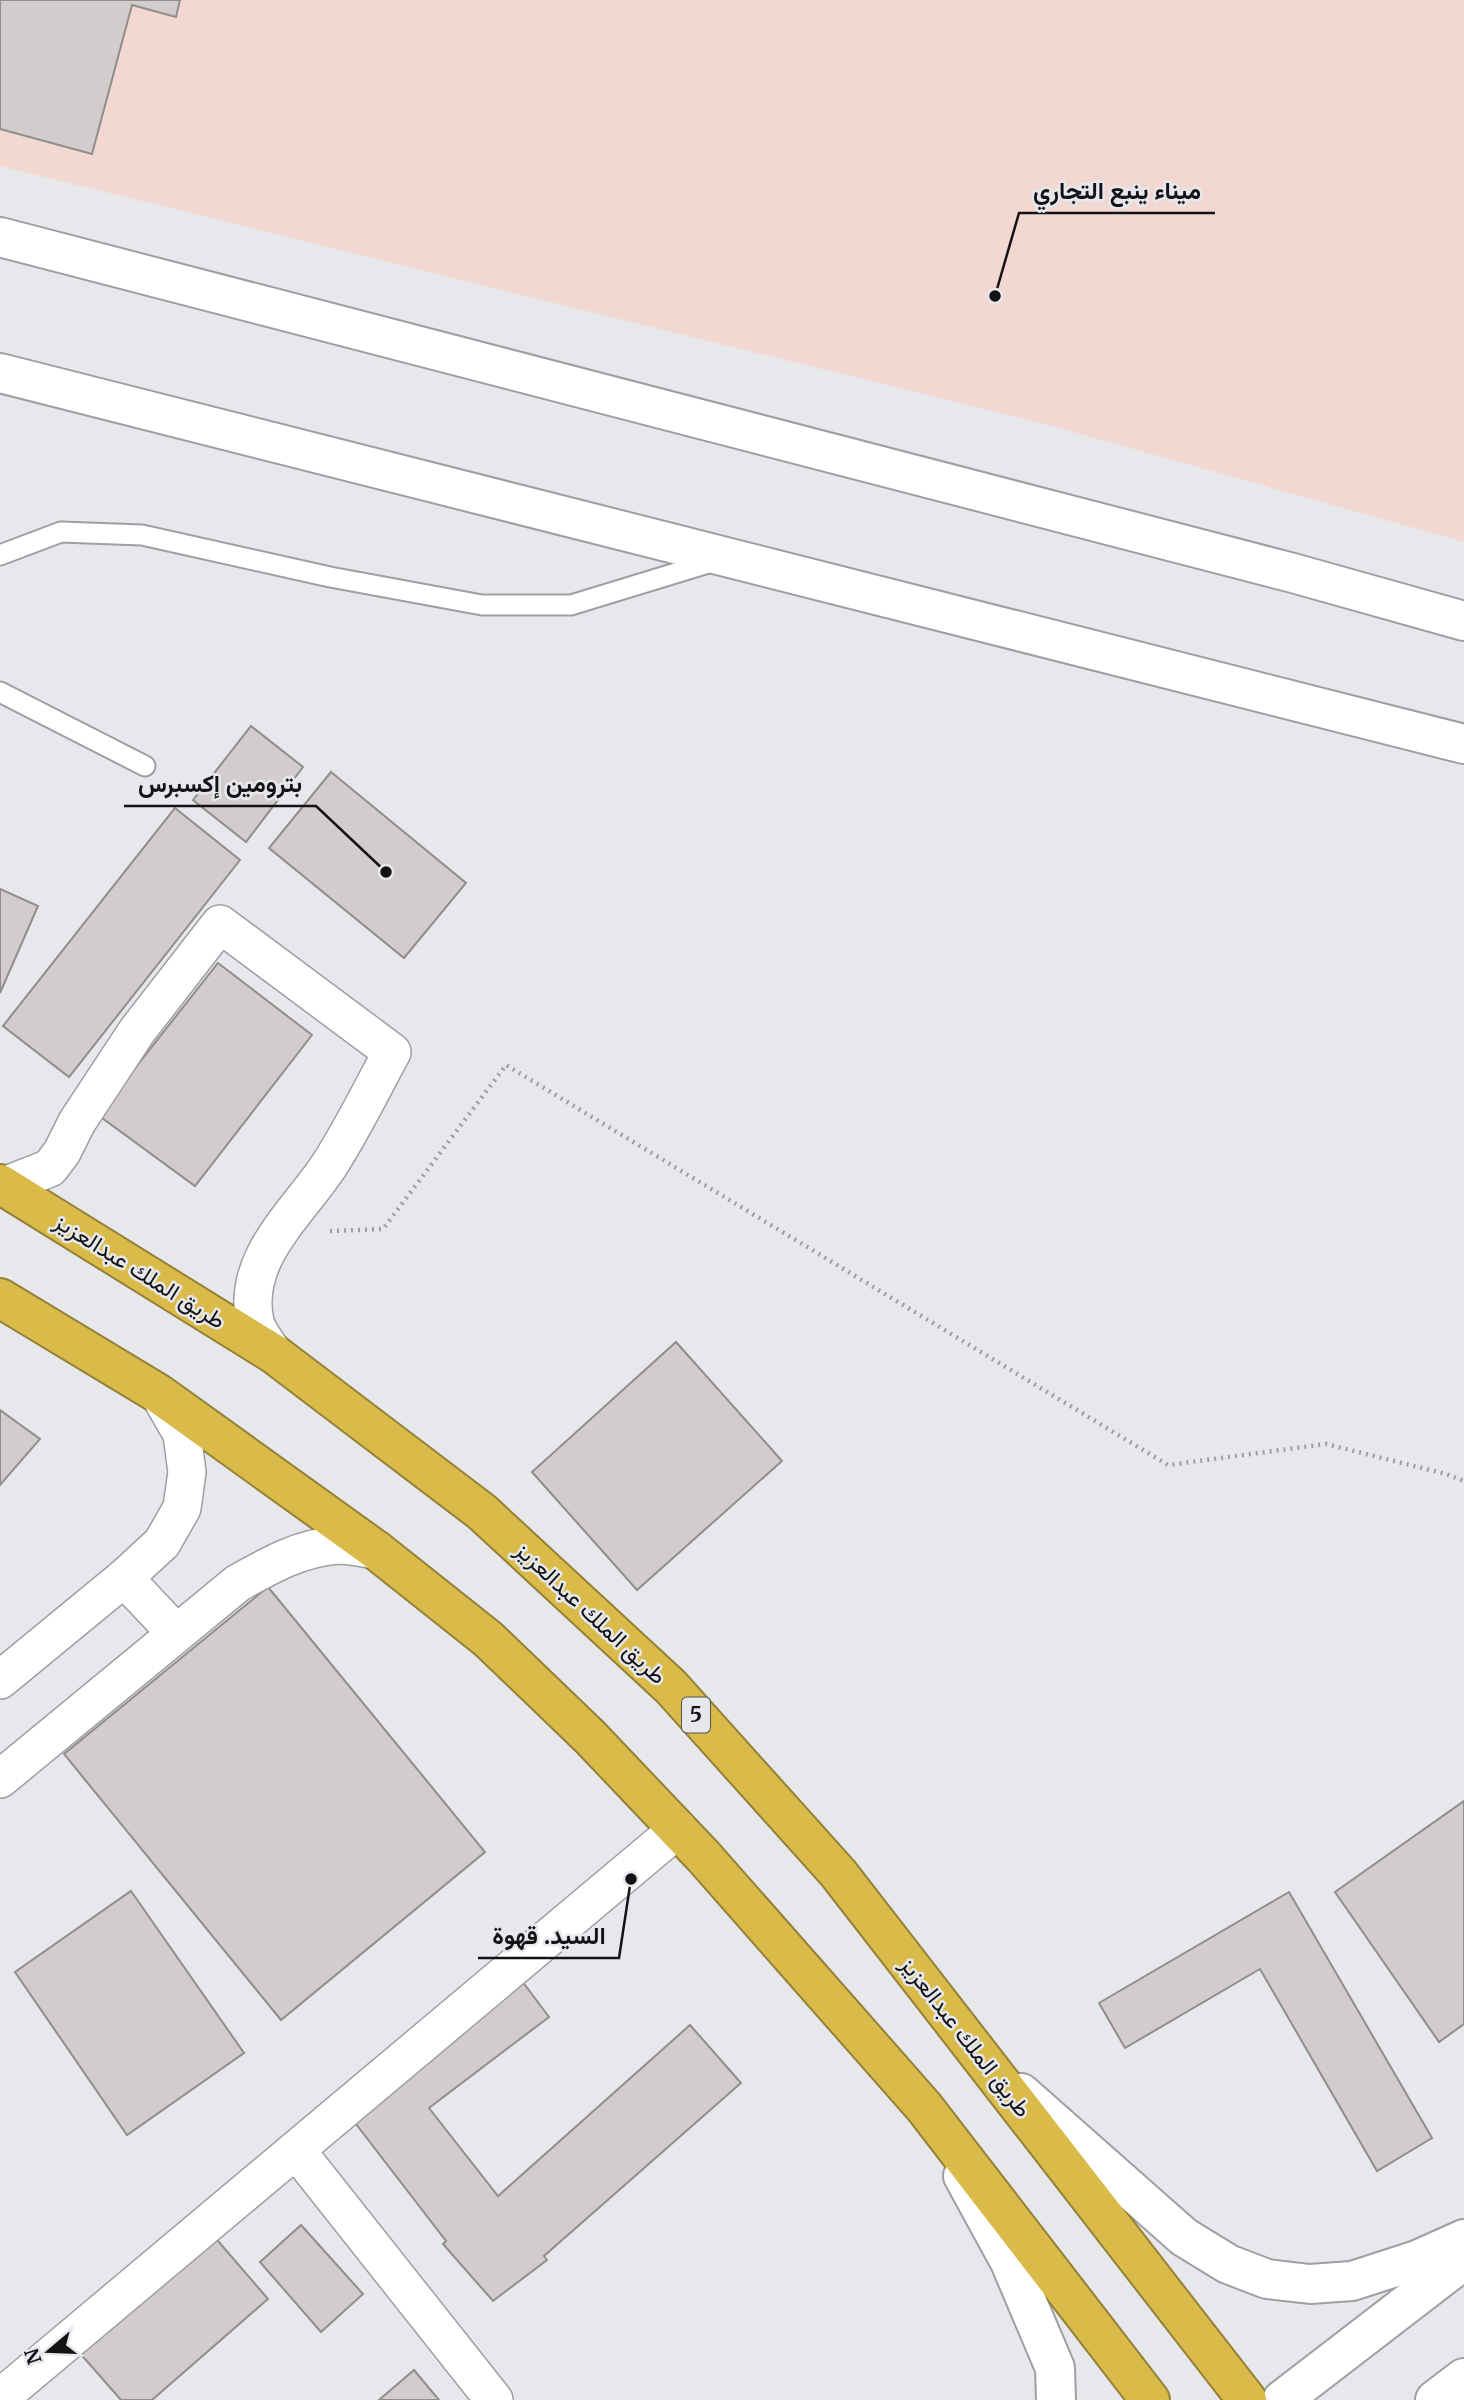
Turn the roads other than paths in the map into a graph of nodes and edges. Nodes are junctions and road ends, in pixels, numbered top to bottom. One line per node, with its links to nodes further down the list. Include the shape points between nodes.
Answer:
1 (0, 237): 5 (main road)
2 (0, 373): 4 (main road)
3 (0, 555): 4 (lane, via 61,532 142,535 482,605 571,605)
4 (730, 557): 7 (main road)
5 (1464, 621)
6 (0, 692): 8 (lane)
7 (1464, 744)
8 (145, 766)
9 (2, 1185): 11 (highway, طريق الملك عبدالعزيز / 5); 11 (street, via 50,1168 137,1031 220,924 392,1052 330,1165 277,1232 264,1258 253,1296 256,1324)
10 (0, 1298): 12 (highway)
11 (274, 1354): 19 (highway, طريق الملك عبدالعزيز / 5, via 482,1512 671,1687 838,1873)
12 (159, 1394): 13 (highway); 14 (street, via 182,1434 187,1472 183,1508 162,1543)
13 (376, 1550): 15 (street, via 339,1545 279,1560 238,1583); 18 (highway, via 488,1639)
14 (124, 1578): 15 (street); 16 (street)
15 (176, 1633): 17 (street)
16 (0, 1681)
17 (0, 1779)
18 (678, 1829): 20 (highway); 21 (street)
19 (983, 2060): 22 (main road, via 1184,2237 1228,2264 1267,2279 1310,2284 1352,2281); 29 (highway, طريق الملك عبدالعزيز / 5)
20 (924, 2107): 27 (main road, via 1010,2262 1055,2368); 28 (highway)
21 (296, 2150): 25 (street); 26 (street)
22 (1464, 2239)
23 (1464, 2260): 30 (main road)
24 (1464, 2378): 31 (main road)
25 (0, 2398)
26 (494, 2400)
27 (1056, 2400)
28 (1150, 2400)
29 (1247, 2400)
30 (1282, 2400)
31 (1435, 2400)

